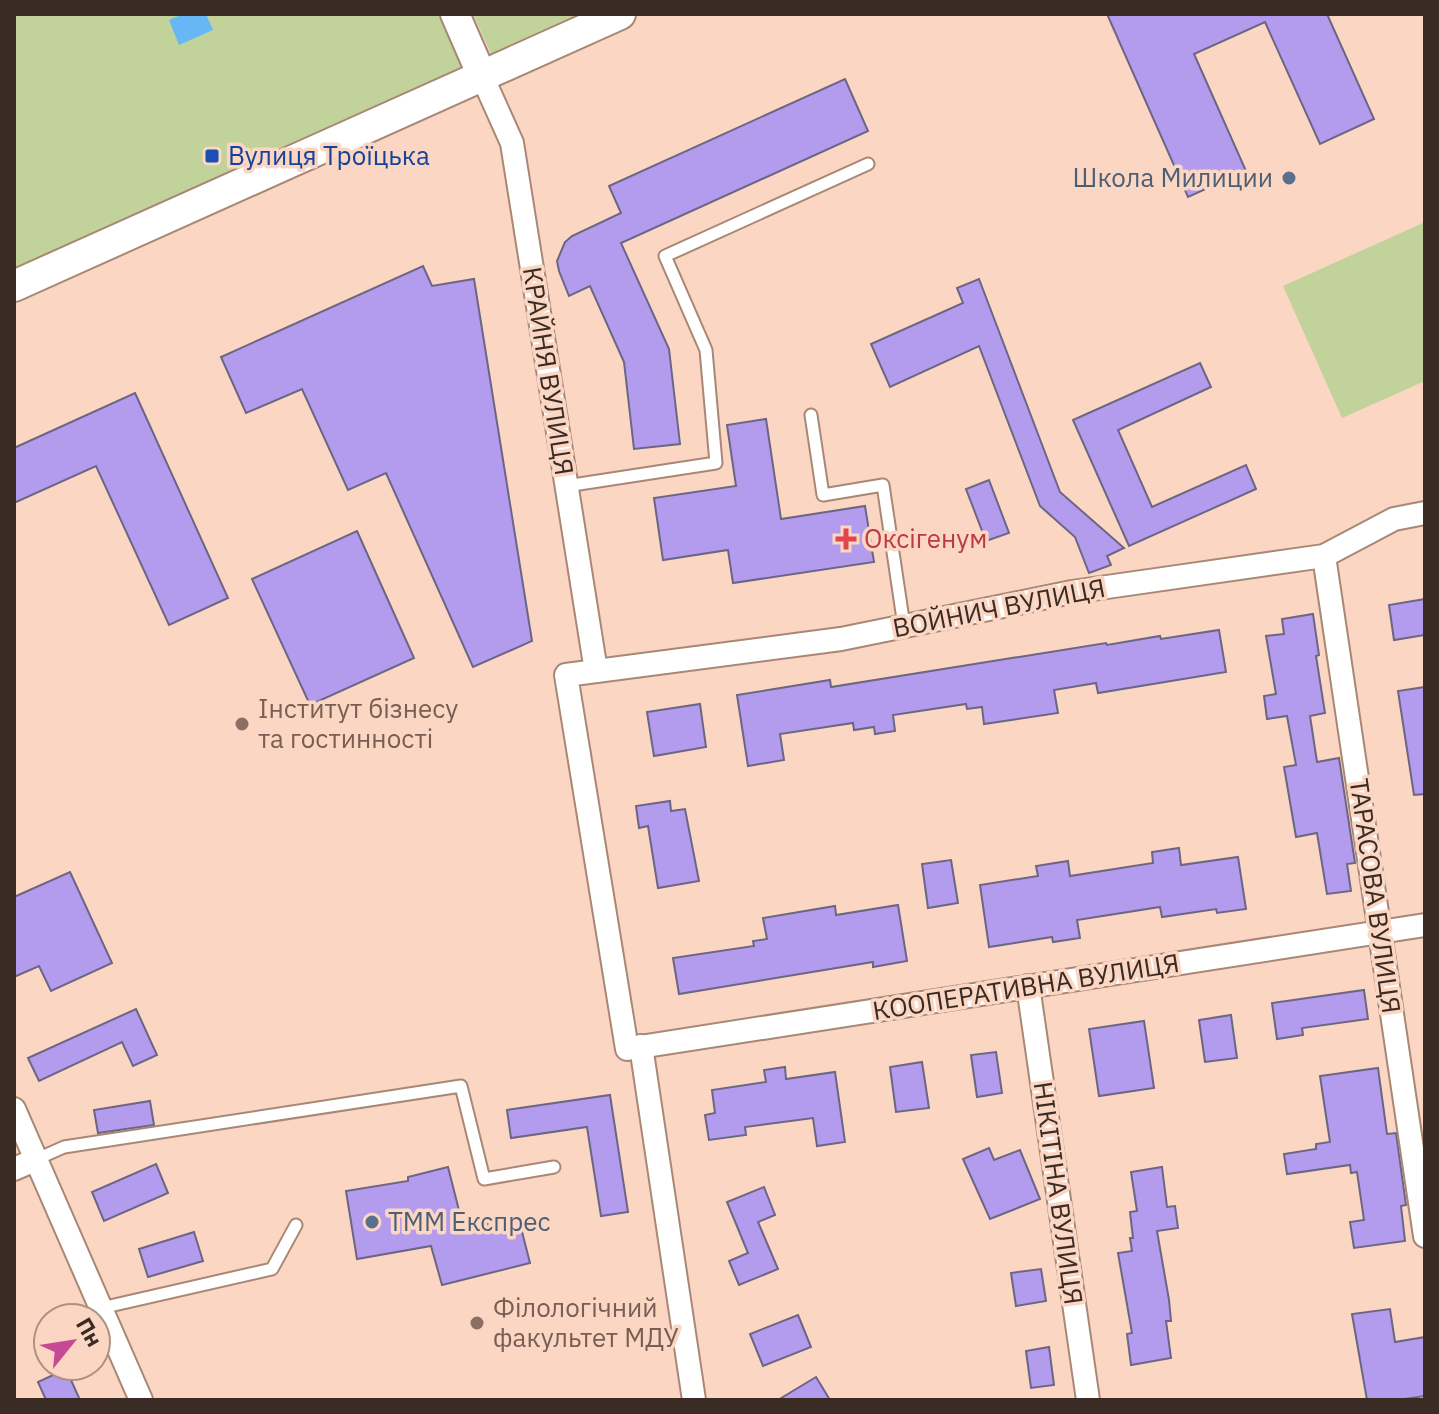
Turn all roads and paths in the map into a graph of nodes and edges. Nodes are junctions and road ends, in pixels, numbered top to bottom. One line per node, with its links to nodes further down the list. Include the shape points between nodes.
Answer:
1 (455, 14): 3 (street)
2 (620, 14): 3 (main road)
3 (482, 76): 5 (main road); 7 (street, КРАЙНЯ ВУЛИЦЯ, via 512,143)
4 (868, 164): 7 (lane, via 665,256 706,350 716,463)
5 (14, 286)
6 (811, 415): 10 (lane, via 823,495 883,485)
7 (566, 486): 11 (street, КРАЙНЯ ВУЛИЦЯ)
8 (1425, 513): 9 (street, ВОЙНИЧ ВУЛИЦЯ, via 1394,519)
9 (1324, 556): 10 (street, ВОЙНИЧ ВУЛИЦЯ, via 1072,592); 13 (street, ТАРАСОВА ВУЛИЦЯ)
10 (904, 626): 11 (street, ВОЙНИЧ ВУЛИЦЯ)
11 (596, 671): 15 (street, ВОЙНИЧ ВУЛИЦЯ, via 566,675)
12 (1425, 925): 13 (street, КООПЕРАТИВНА ВУЛИЦЯ)
13 (1380, 932): 14 (street, КООПЕРАТИВНА ВУЛИЦЯ); 21 (street, ТАРАСОВА ВУЛИЦЯ)
14 (1028, 986): 15 (street, КООПЕРАТИВНА ВУЛИЦЯ); 27 (street, НІКІТІНА ВУЛИЦЯ)
15 (634, 1048): 26 (street)
16 (14, 1109): 17 (street)
17 (37, 1159): 18 (lane, via 64,1147 461,1086 484,1179); 19 (street); 22 (street)
18 (554, 1167)
19 (14, 1169)
20 (296, 1225): 23 (lane, via 272,1269)
21 (1425, 1236)
22 (98, 1302)
23 (112, 1305)
24 (112, 1333): 25 (street)
25 (141, 1400)
26 (694, 1400)
27 (1088, 1400)

